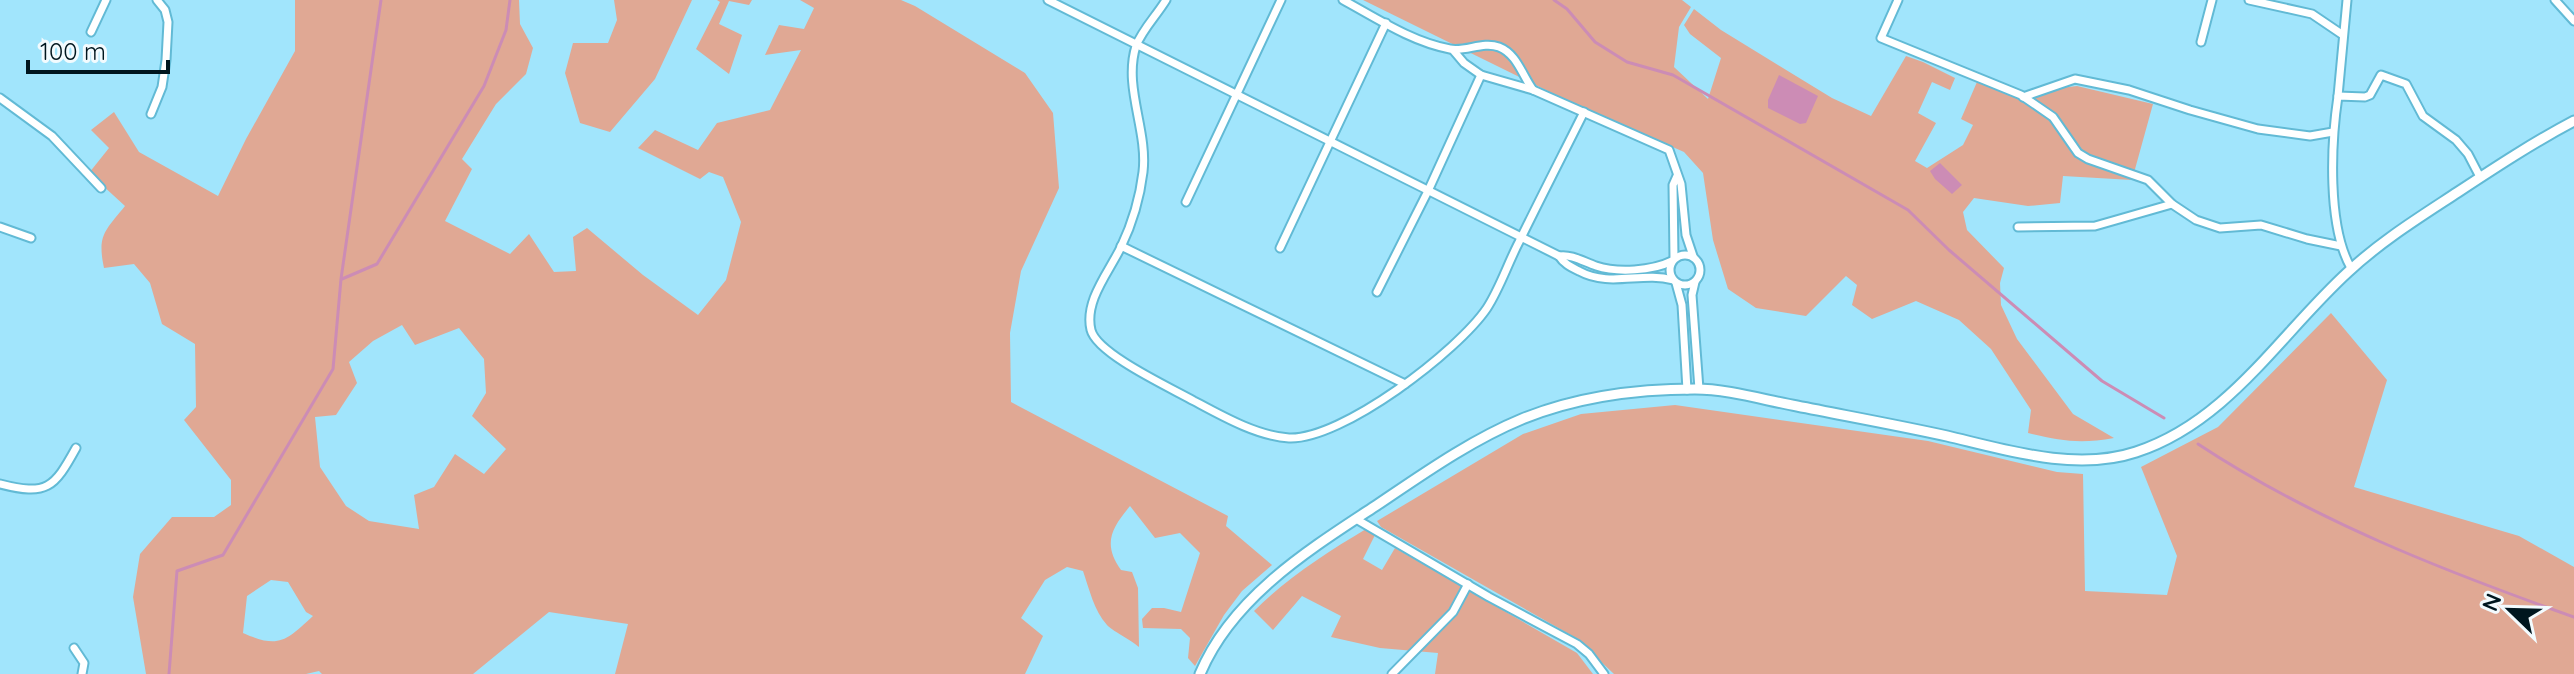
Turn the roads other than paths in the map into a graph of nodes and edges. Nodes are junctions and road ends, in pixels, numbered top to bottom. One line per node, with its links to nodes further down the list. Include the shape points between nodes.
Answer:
1 (106, 0): 14 (street)
2 (157, 0): 26 (street, via 168,22 162,87)
3 (1048, 0): 17 (street)
4 (1166, 0): 17 (street)
5 (1281, 0): 21 (street)
6 (1343, 0): 13 (street)
7 (1898, 0): 23 (street, via 1881,38)
8 (2212, 0): 16 (street)
9 (2249, 0): 15 (street, via 2312,14)
10 (2347, 0): 15 (street)
11 (2555, 0): 12 (street)
12 (2574, 21)
13 (1386, 23): 18 (street); 29 (street)
14 (91, 32)
15 (2343, 35): 22 (street)
16 (2201, 42)
17 (1137, 44): 21 (street); 40 (street, via 1133,82 1144,169)
18 (1453, 50): 19 (street); 20 (street, via 1498,47 1516,62)
19 (1481, 75): 20 (street); 33 (street)
20 (1533, 90): 25 (street)
21 (1237, 96): 29 (street); 34 (street)
22 (2338, 96): 28 (street); 31 (street, via 2370,95 2381,75 2406,84 2423,116 2456,140)
23 (2023, 97): 28 (street, via 2075,79 2258,129 2310,136); 35 (street, via 2053,117 2078,153 2148,180)
24 (0, 98): 32 (street, via 52,136)
25 (1584, 112): 30 (street, via 1669,150); 38 (street)
26 (151, 114)
27 (2574, 121): 31 (street)
28 (2333, 132): 41 (street)
29 (1329, 142): 33 (street); 42 (street)
30 (1677, 176): 44 (street); 45 (street)
31 (2480, 177): 46 (street)
32 (101, 188)
33 (1428, 191): 38 (street); 51 (street)
34 (1186, 202)
35 (2172, 204): 37 (street, via 2095,226); 41 (street, via 2209,226 2261,225)
36 (0, 227): 39 (street)
37 (2018, 227)
38 (1521, 237): 43 (street); 52 (street, via 1488,307 1452,348)
39 (31, 238)
40 (1121, 246): 52 (street); 52 (street, via 1090,312 1091,333 1109,354 1205,407 1260,432 1304,437 1356,416)
41 (2341, 246): 46 (street)
42 (1280, 248)
43 (1559, 256): 47 (street); 48 (street, via 1595,278)
44 (1693, 256): 45 (street); 50 (street, via 1700,268)
45 (1673, 259): 47 (street); 49 (street, via 1669,271)
46 (2351, 268): 53 (street, via 2227,397 2179,432 2111,458 2009,450)
47 (1623, 269): 48 (street)
48 (1625, 280): 49 (street, via 1659,277)
49 (1675, 282): 50 (street); 54 (street, via 1682,305)
50 (1695, 282): 53 (street)
51 (1377, 292)
52 (1405, 384)
53 (1699, 389): 54 (street)
54 (1687, 390): 57 (street, via 1607,396 1522,419)
55 (76, 448): 56 (street, via 50,485 23,490)
56 (0, 484)
57 (1356, 519): 58 (street); 61 (street, via 1254,597 1217,641)
58 (1468, 584): 62 (street, via 1453,612); 63 (street, via 1577,644)
59 (74, 648): 60 (street, via 84,663)
60 (82, 674)
61 (1200, 674)
62 (1392, 674)
63 (1604, 674)

